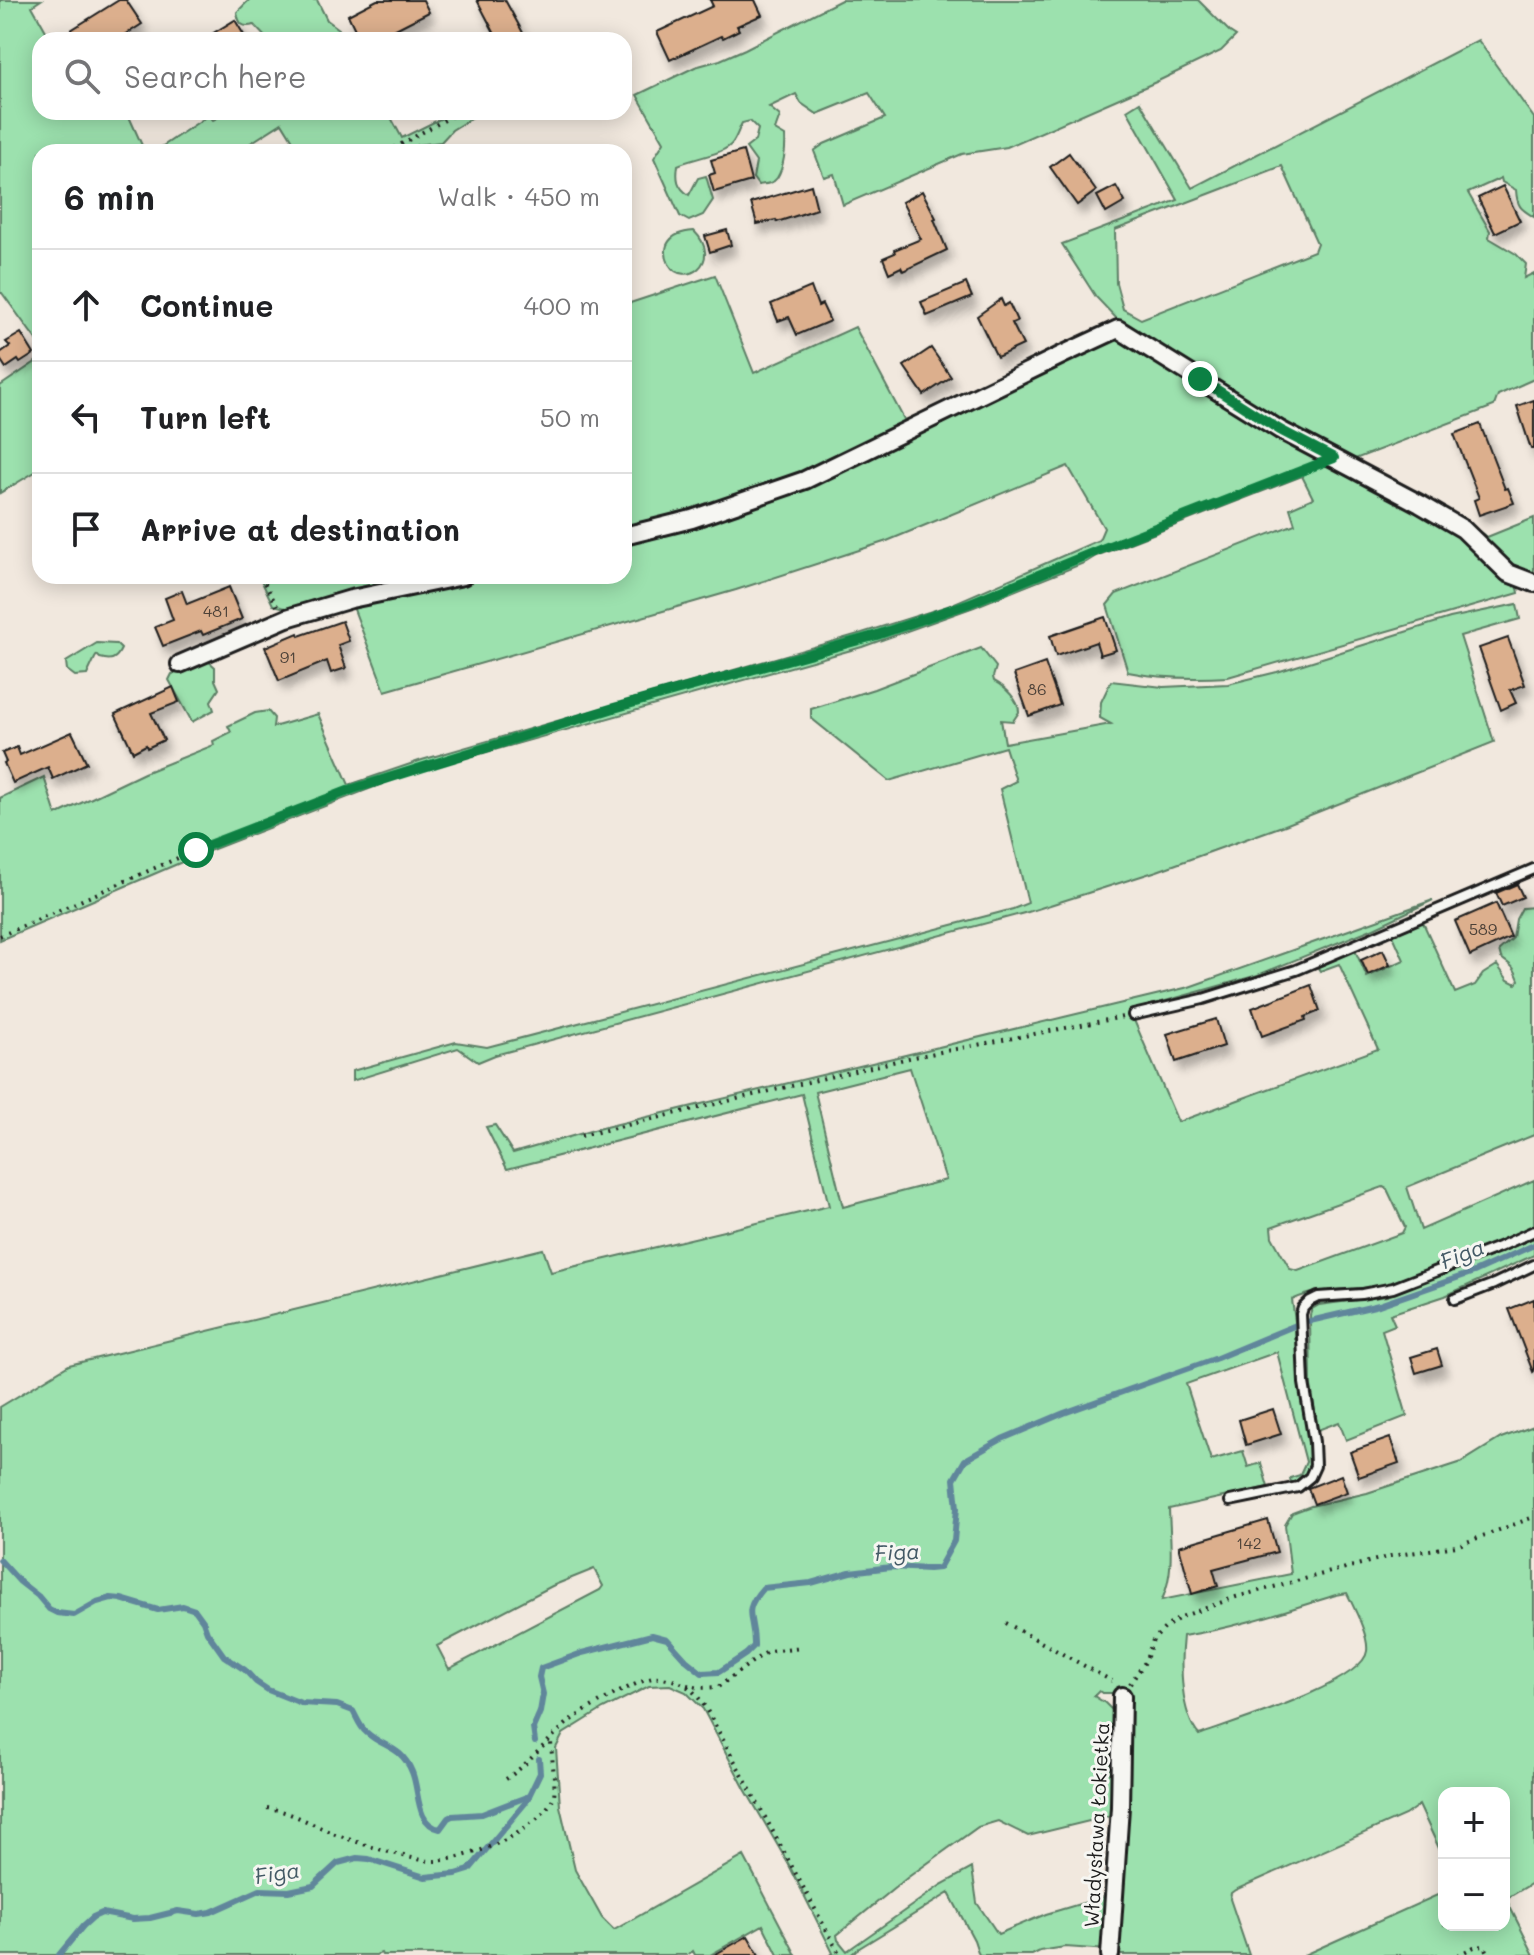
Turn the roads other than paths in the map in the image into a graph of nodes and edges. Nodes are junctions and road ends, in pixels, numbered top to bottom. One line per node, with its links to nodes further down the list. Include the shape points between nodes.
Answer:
1 (632, 534): 2 (street, via 805,480 1118,329 1280,430 1463,529 1508,573)
2 (1534, 583)
3 (424, 584): 4 (street, via 284,619)
4 (180, 664)
5 (1534, 869): 6 (lane, via 1296,970)
6 (1133, 1015)
7 (1534, 1231): 10 (lane, via 1393,1288 1310,1301 1301,1314 1315,1466 1298,1487)
8 (1534, 1265): 9 (lane)
9 (1455, 1299)
10 (1230, 1501)
11 (1122, 1696): 12 (street, Władysława Łokietka)
12 (1110, 1955)

